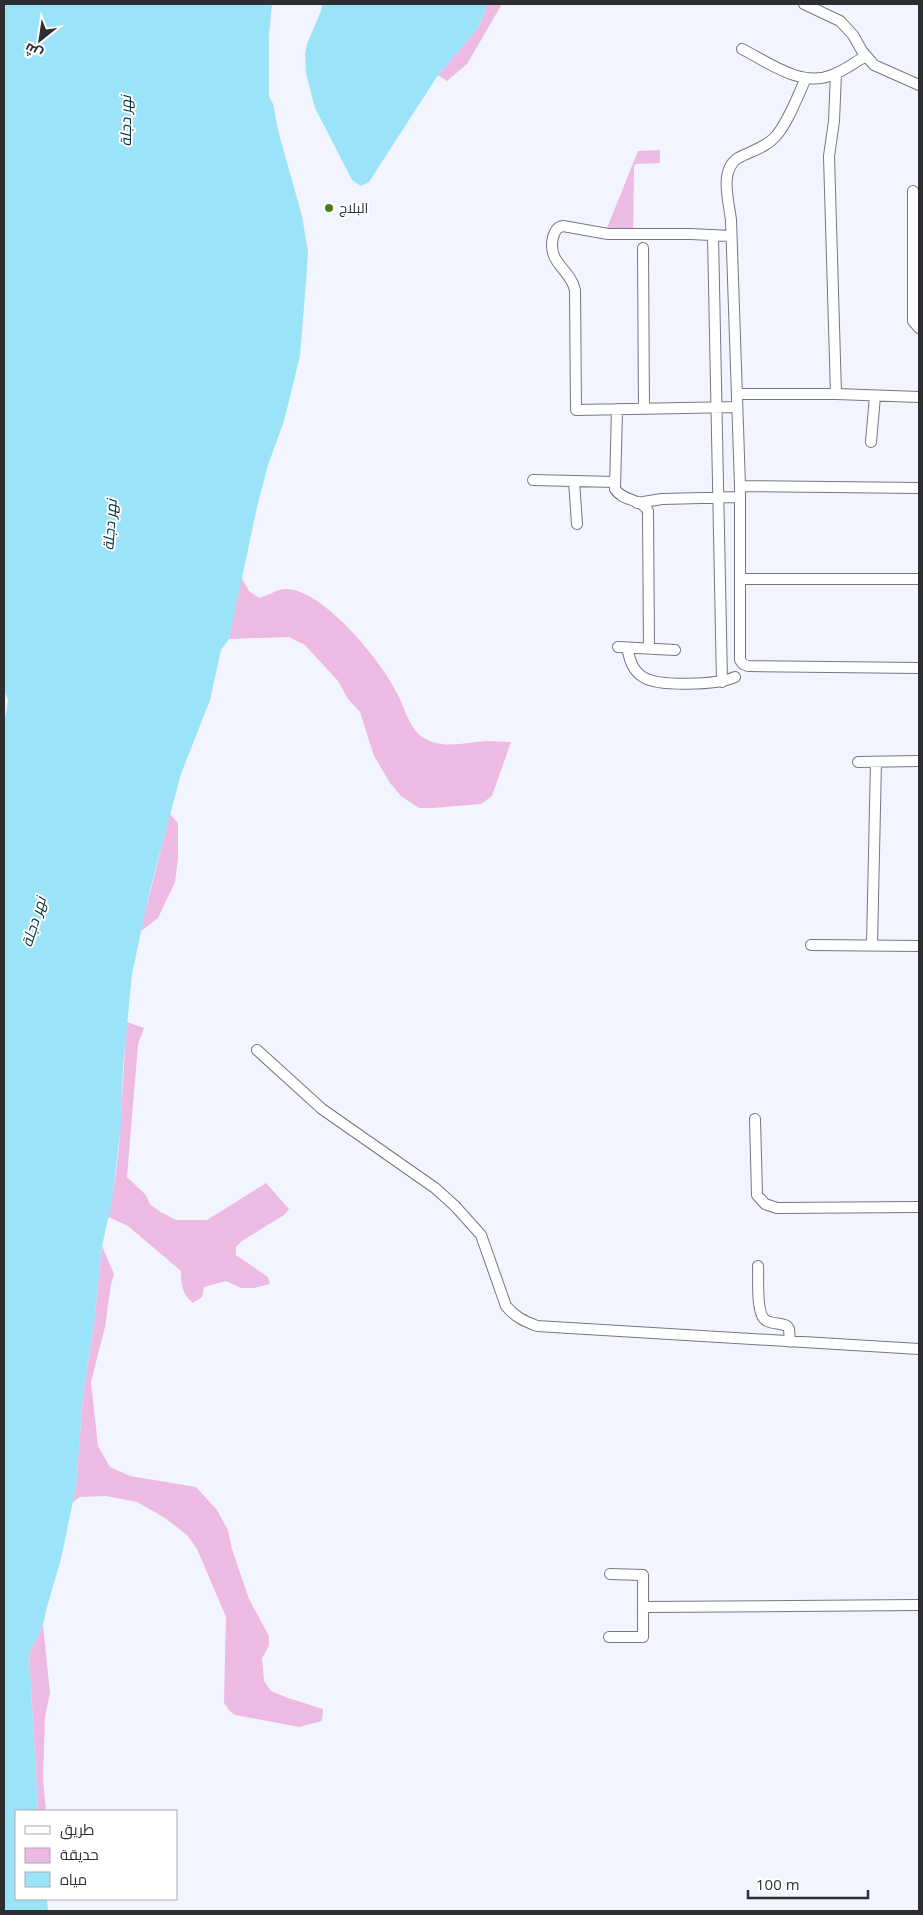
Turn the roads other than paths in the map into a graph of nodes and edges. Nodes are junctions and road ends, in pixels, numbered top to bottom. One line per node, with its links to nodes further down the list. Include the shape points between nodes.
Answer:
1 (804, 4): 3 (street)
2 (820, 4): 3 (street)
3 (830, 16): 5 (street, via 846,26)
4 (742, 48): 7 (street)
5 (866, 56): 6 (street); 8 (street, via 881,69)
6 (836, 73): 7 (street); 15 (street, via 829,156)
7 (806, 78): 11 (street, via 776,136 738,159 728,171)
8 (919, 85)
9 (913, 191): 13 (street, via 913,321)
10 (713, 235): 11 (street); 19 (street); 20 (street, via 608,234 563,226 555,232 553,255 575,290 576,410)
11 (732, 236): 14 (street)
12 (642, 248): 21 (street)
13 (919, 328)
14 (737, 394): 15 (street); 18 (street)
15 (836, 394): 16 (street)
16 (875, 396): 17 (street); 22 (street)
17 (919, 398)
18 (737, 407): 19 (street); 27 (street)
19 (716, 408): 21 (street); 28 (street)
20 (616, 409): 21 (street); 25 (street)
21 (644, 409)
22 (871, 442)
23 (533, 480): 24 (street)
24 (574, 481): 25 (street); 30 (street)
25 (615, 482): 29 (street, via 615,489 622,498)
26 (919, 488): 27 (street)
27 (740, 491): 28 (street); 32 (street)
28 (718, 497): 29 (street, via 656,499); 37 (street)
29 (637, 503): 33 (street, via 646,507 648,515)
30 (577, 524)
31 (919, 578): 32 (street)
32 (740, 579): 35 (street, via 740,660 746,666)
33 (649, 649): 34 (street); 37 (street, via 623,647 635,670 653,682)
34 (674, 650)
35 (919, 668)
36 (734, 677): 37 (street)
37 (722, 682)
38 (919, 761): 40 (street)
39 (858, 762): 40 (street)
40 (876, 762): 42 (street)
41 (811, 945): 42 (street)
42 (872, 945): 43 (street)
43 (919, 946)
44 (257, 1050): 48 (street, via 322,1109 435,1188 455,1206 481,1236 506,1306 514,1316 537,1326)
45 (755, 1119): 46 (street, via 757,1195 765,1204 778,1208)
46 (919, 1207)
47 (758, 1266): 48 (street, via 761,1316 767,1321 787,1326)
48 (790, 1342): 49 (street)
49 (919, 1349)
50 (610, 1574): 52 (street, via 643,1575)
51 (919, 1604): 52 (street)
52 (644, 1607): 53 (street, via 643,1637)
53 (609, 1637)

